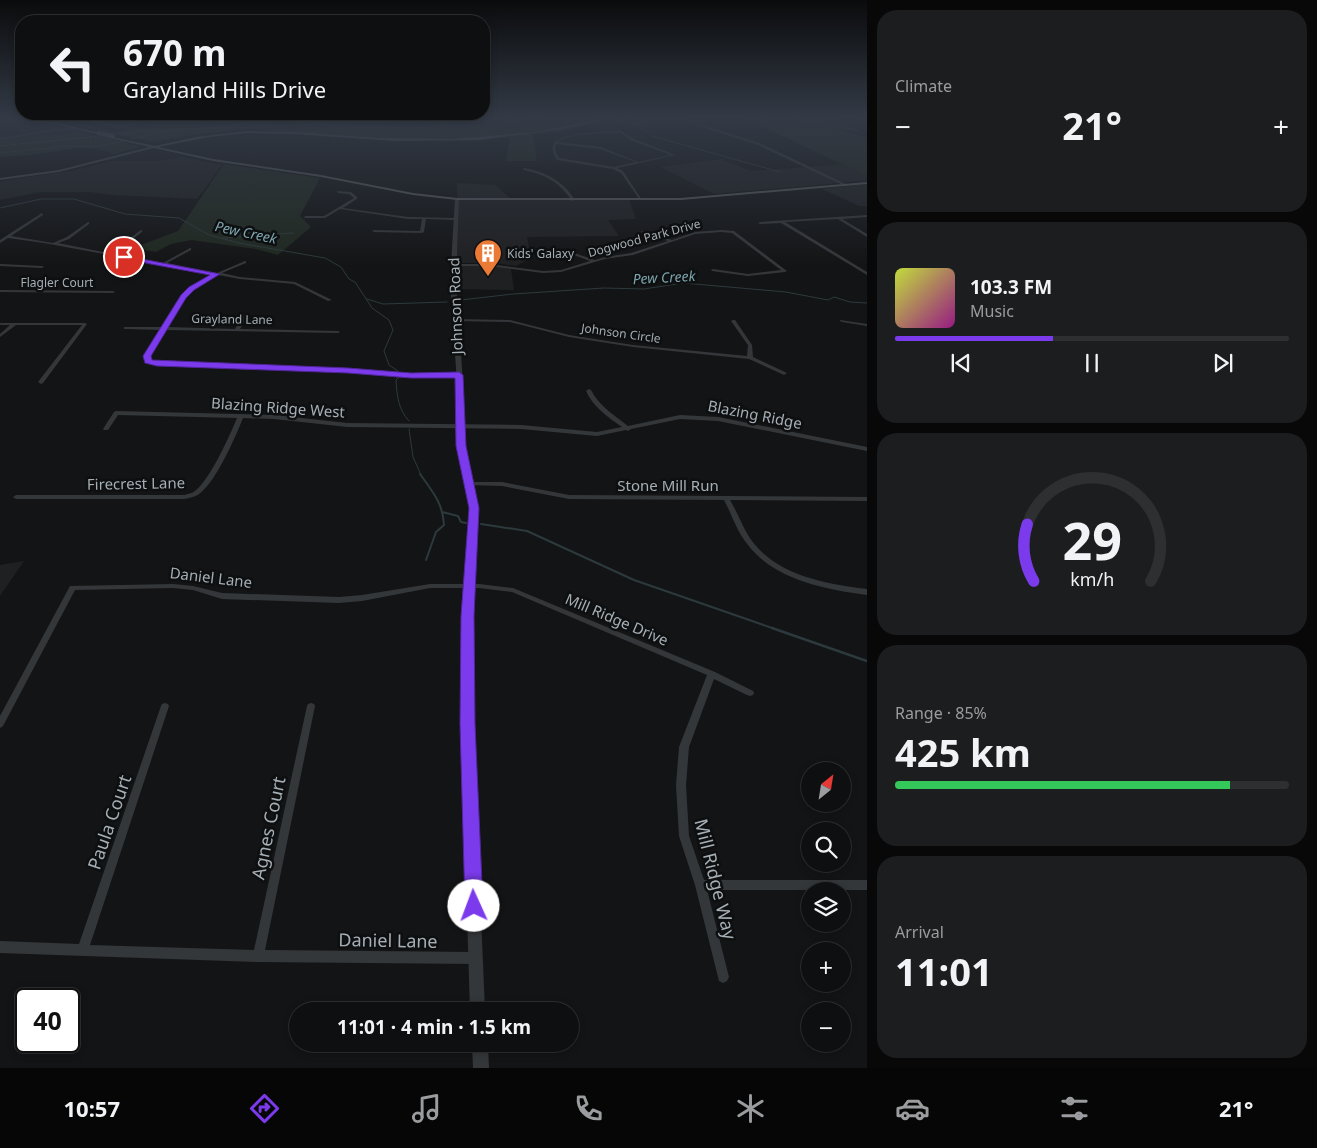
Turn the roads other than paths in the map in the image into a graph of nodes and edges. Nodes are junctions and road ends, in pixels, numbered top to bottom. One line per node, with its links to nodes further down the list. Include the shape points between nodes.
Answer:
1 (71, 166): 9 (main road)
2 (79, 166): 9 (main road, via 49,173)
3 (256, 166): 13 (main road)
4 (601, 166): 7 (street)
5 (623, 166): 7 (street)
6 (805, 166): 11 (street)
7 (614, 168): 14 (street, via 622,172)
8 (524, 169): 15 (street, via 541,172 566,188)
9 (0, 178)
10 (866, 184): 11 (main road)
11 (846, 185): 14 (main road, via 698,198)
12 (338, 192): 16 (street, via 356,197)
13 (457, 199): 15 (main road); 22 (street, Johnson Road)
14 (642, 199): 15 (main road)
15 (573, 200)
16 (339, 208): 19 (street, via 325,217); 21 (street)
17 (42, 214): 30 (street)
18 (867, 216): 20 (street)
19 (305, 217)
20 (839, 218): 23 (street); 29 (street)
21 (424, 219): 22 (street); 27 (street, via 423,232)
22 (455, 219): 41 (street, Johnson Road)
23 (782, 222): 25 (street); 45 (street)
24 (88, 223): 33 (street)
25 (760, 223)
26 (141, 230): 35 (street)
27 (374, 231)
28 (642, 232): 31 (street)
29 (867, 236)
30 (7, 238): 32 (street); 33 (street)
31 (670, 240): 37 (street, Dogwood Park Drive, via 632,254); 43 (street, Dogwood Park Drive, via 695,233 729,231 786,271 748,275)
32 (0, 242)
33 (55, 244): 35 (street)
34 (190, 249): 39 (street)
35 (104, 253): 39 (street)
36 (572, 253): 37 (street)
37 (594, 261): 41 (street, Dogwood Park Drive, via 561,271 543,272 502,266)
38 (245, 262): 44 (street)
39 (162, 264): 44 (street)
40 (0, 265): 42 (street)
41 (453, 265): 50 (street, Johnson Road)
42 (42, 267)
43 (713, 270)
44 (217, 274): 48 (street, via 295,283); 57 (street, via 187,292)
45 (867, 274)
46 (0, 291): 47 (street, Flagler Court)
47 (113, 292)
48 (330, 300)
49 (246, 315): 58 (street)
50 (454, 320): 61 (street, Johnson Circle, via 518,322 587,339); 63 (street, Johnson Road)
51 (733, 321): 61 (street, via 750,345)
52 (842, 321): 55 (street)
53 (0, 324): 54 (street)
54 (15, 324): 60 (street); 64 (street, via 85,324)
55 (867, 325)
56 (126, 328): 57 (street, Grayland Lane)
57 (164, 328): 58 (street, Grayland Lane); 63 (street, via 147,356 148,361 157,364)
58 (237, 329): 59 (street, Grayland Lane)
59 (338, 332)
60 (0, 336)
61 (750, 358): 62 (street, Johnson Circle)
62 (784, 373)
63 (459, 375): 67 (street, Johnson Road)
64 (40, 382)
65 (589, 391): 68 (street, via 591,397)
66 (241, 416): 67 (street, Blazing Ridge West, via 347,425); 69 (street, Blazing Ridge West, via 116,412); 72 (street, Firecrest Lane, via 226,448 195,494 184,497)
67 (459, 426): 68 (street, Blazing Ridge, via 541,428 596,434); 71 (street, Johnson Road)
68 (628, 429): 70 (street, Blazing Ridge, via 680,417 706,417)
69 (106, 430)
70 (867, 449)
71 (470, 484): 73 (street, Stone Mill Run, via 502,484 568,497); 75 (street, Johnson Road, via 474,514)
72 (16, 497)
73 (726, 498): 74 (street, Stone Mill Run); 76 (street, via 750,544 773,564 819,582)
74 (867, 499)
75 (470, 586): 77 (street, Mill Ridge Drive, via 513,590); 81 (street, Daniel Lane, via 430,586 339,600 222,596 173,586 73,588); 87 (street, Johnson Road, via 467,724)
76 (867, 592)
77 (712, 674): 78 (street, Mill Ridge Drive); 82 (street, Mill Ridge Way, via 684,747 680,785 684,836)
78 (750, 693)
79 (165, 706): 85 (street, Paula Court)
80 (311, 706): 86 (street, Agnes Court)
81 (0, 724)
82 (700, 884): 83 (street); 88 (street, Mill Ridge Way)
83 (867, 885)
84 (0, 947): 85 (street, Daniel Lane)
85 (83, 950): 86 (street, Daniel Lane)
86 (258, 956): 87 (street, Daniel Lane)
87 (476, 958): 89 (street, Johnson Road)
88 (723, 977)
89 (478, 1002)
90 (480, 1052): 91 (street)
91 (480, 1068)

